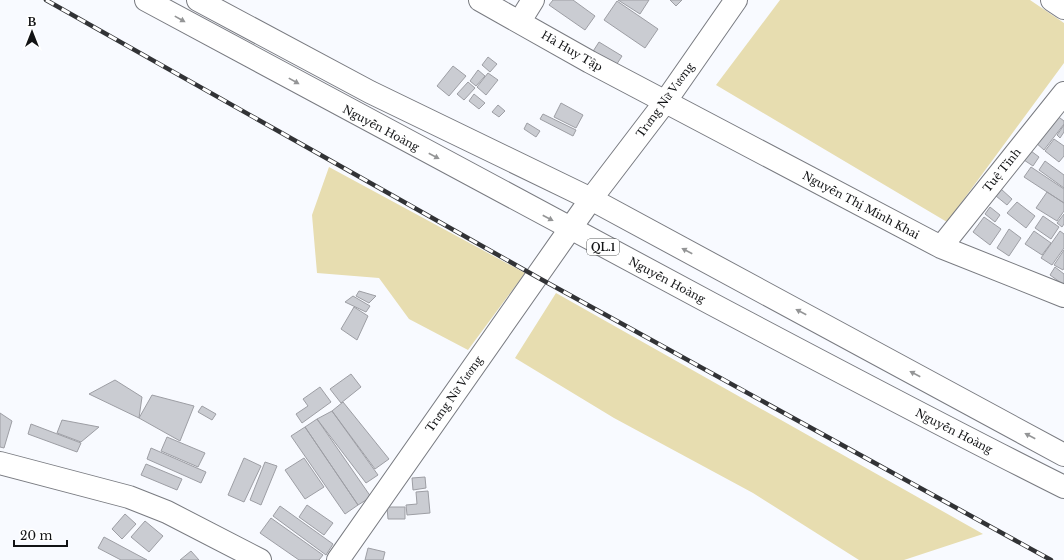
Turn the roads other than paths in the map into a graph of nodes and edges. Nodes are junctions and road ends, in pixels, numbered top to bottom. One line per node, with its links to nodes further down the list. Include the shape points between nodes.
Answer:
1 (146, 0): 12 (main road, Nguyễn Hoàng / QL.1, one-way to 12)
2 (198, 0): 11 (main road, via 370,92)
3 (480, 0): 8 (main road, Hà Huy Tập)
4 (532, 0): 8 (main road)
5 (736, 0): 10 (main road, Trưng Nữ Vương)
6 (1052, 0): 7 (main road)
7 (1064, 8)
8 (520, 21): 10 (main road, Hà Huy Tập)
9 (1064, 93): 13 (main road, Tuệ Tĩnh)
10 (665, 102): 11 (main road, Trưng Nữ Vương); 13 (main road, Nguyễn Thị Minh Khai)
11 (592, 199): 12 (main road, Trưng Nữ Vương); 15 (main road, one-way to 11)
12 (570, 229): 17 (main road, Nguyễn Hoàng / QL.1, via 974,443); 19 (main road, Trưng Nữ Vương)
13 (941, 247): 14 (main road, Nguyễn Thị Minh Khai)
14 (1064, 296)
15 (1064, 455)
16 (0, 463): 18 (main road, via 129,497 167,512)
17 (1064, 487)
18 (260, 560)
19 (338, 560)

